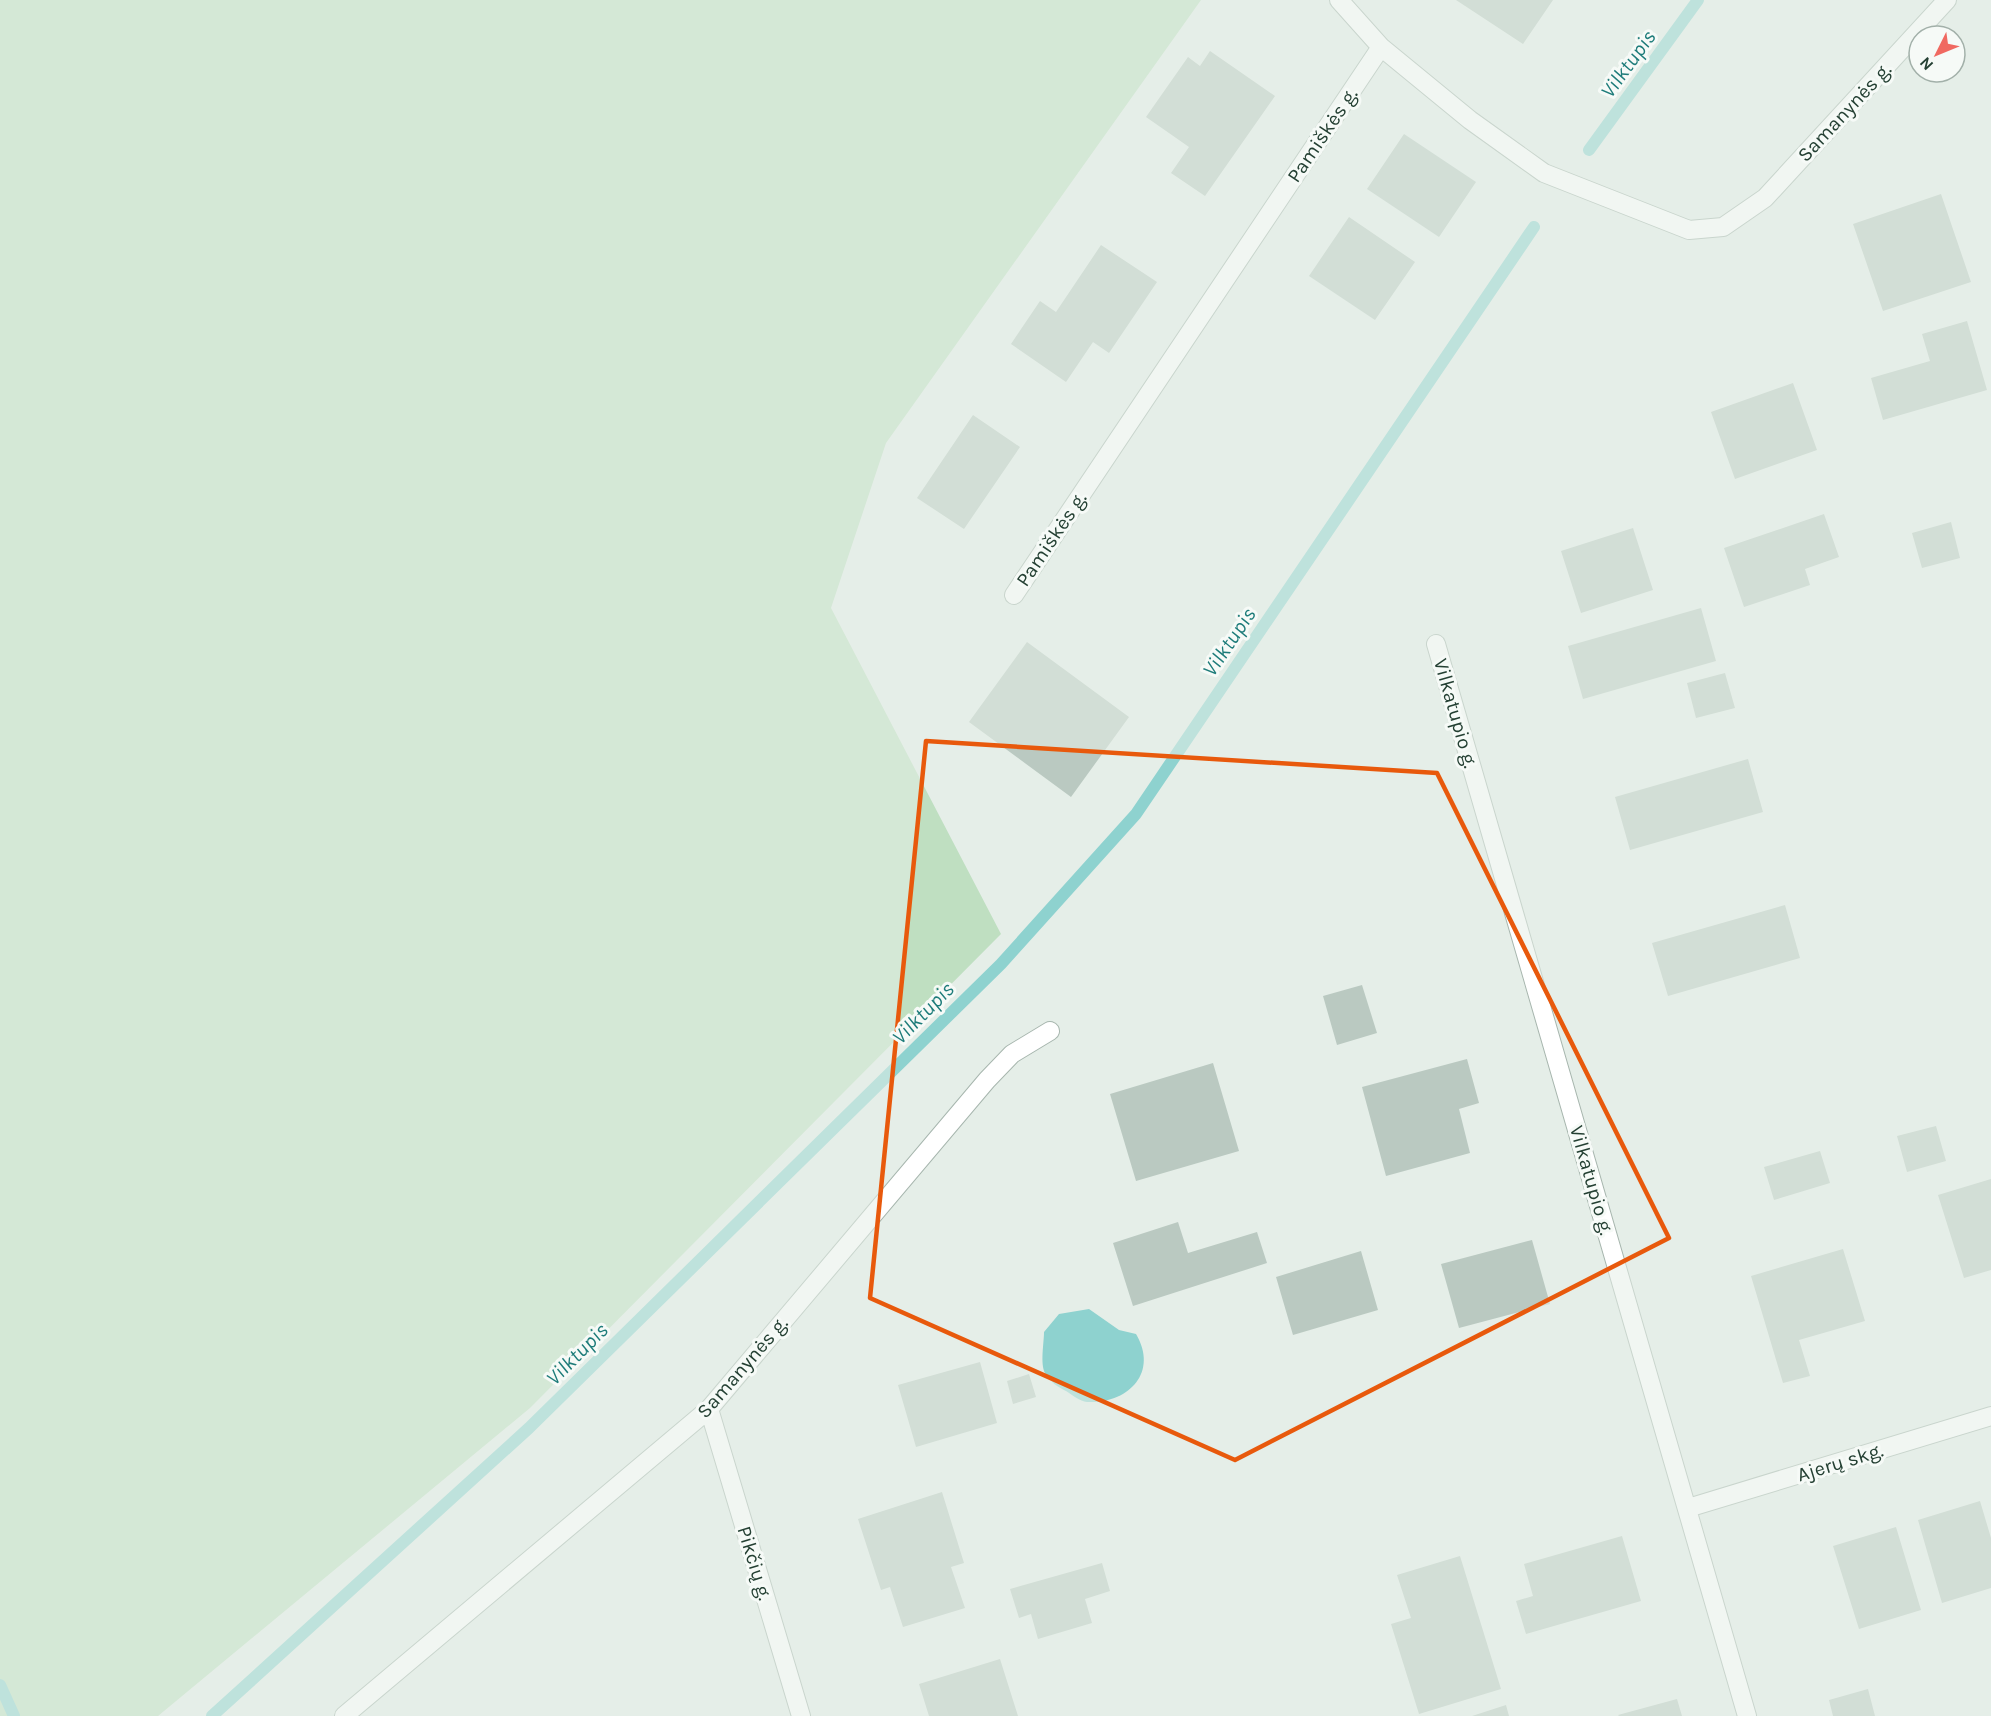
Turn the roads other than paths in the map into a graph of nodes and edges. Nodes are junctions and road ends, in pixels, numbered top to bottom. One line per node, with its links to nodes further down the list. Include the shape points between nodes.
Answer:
1 (1339, 0): 3 (street)
2 (1947, 0): 3 (street, Samanynės g., via 1765,198 1723,227 1689,230 1544,173 1470,120)
3 (1381, 47): 4 (street, Pamiškės g.)
4 (1014, 595)
5 (1436, 644): 9 (street, Vilkatupio g.)
6 (1050, 1031): 7 (street, Samanynės g., via 1012,1054 987,1080)
7 (709, 1409): 10 (street, Samanynės g.); 11 (street, Pikčių g.)
8 (1991, 1416): 9 (street, Ajerų skg.)
9 (1688, 1508): 12 (street, Vilkatupio g.)
10 (344, 1716)
11 (801, 1716)
12 (1747, 1716)

